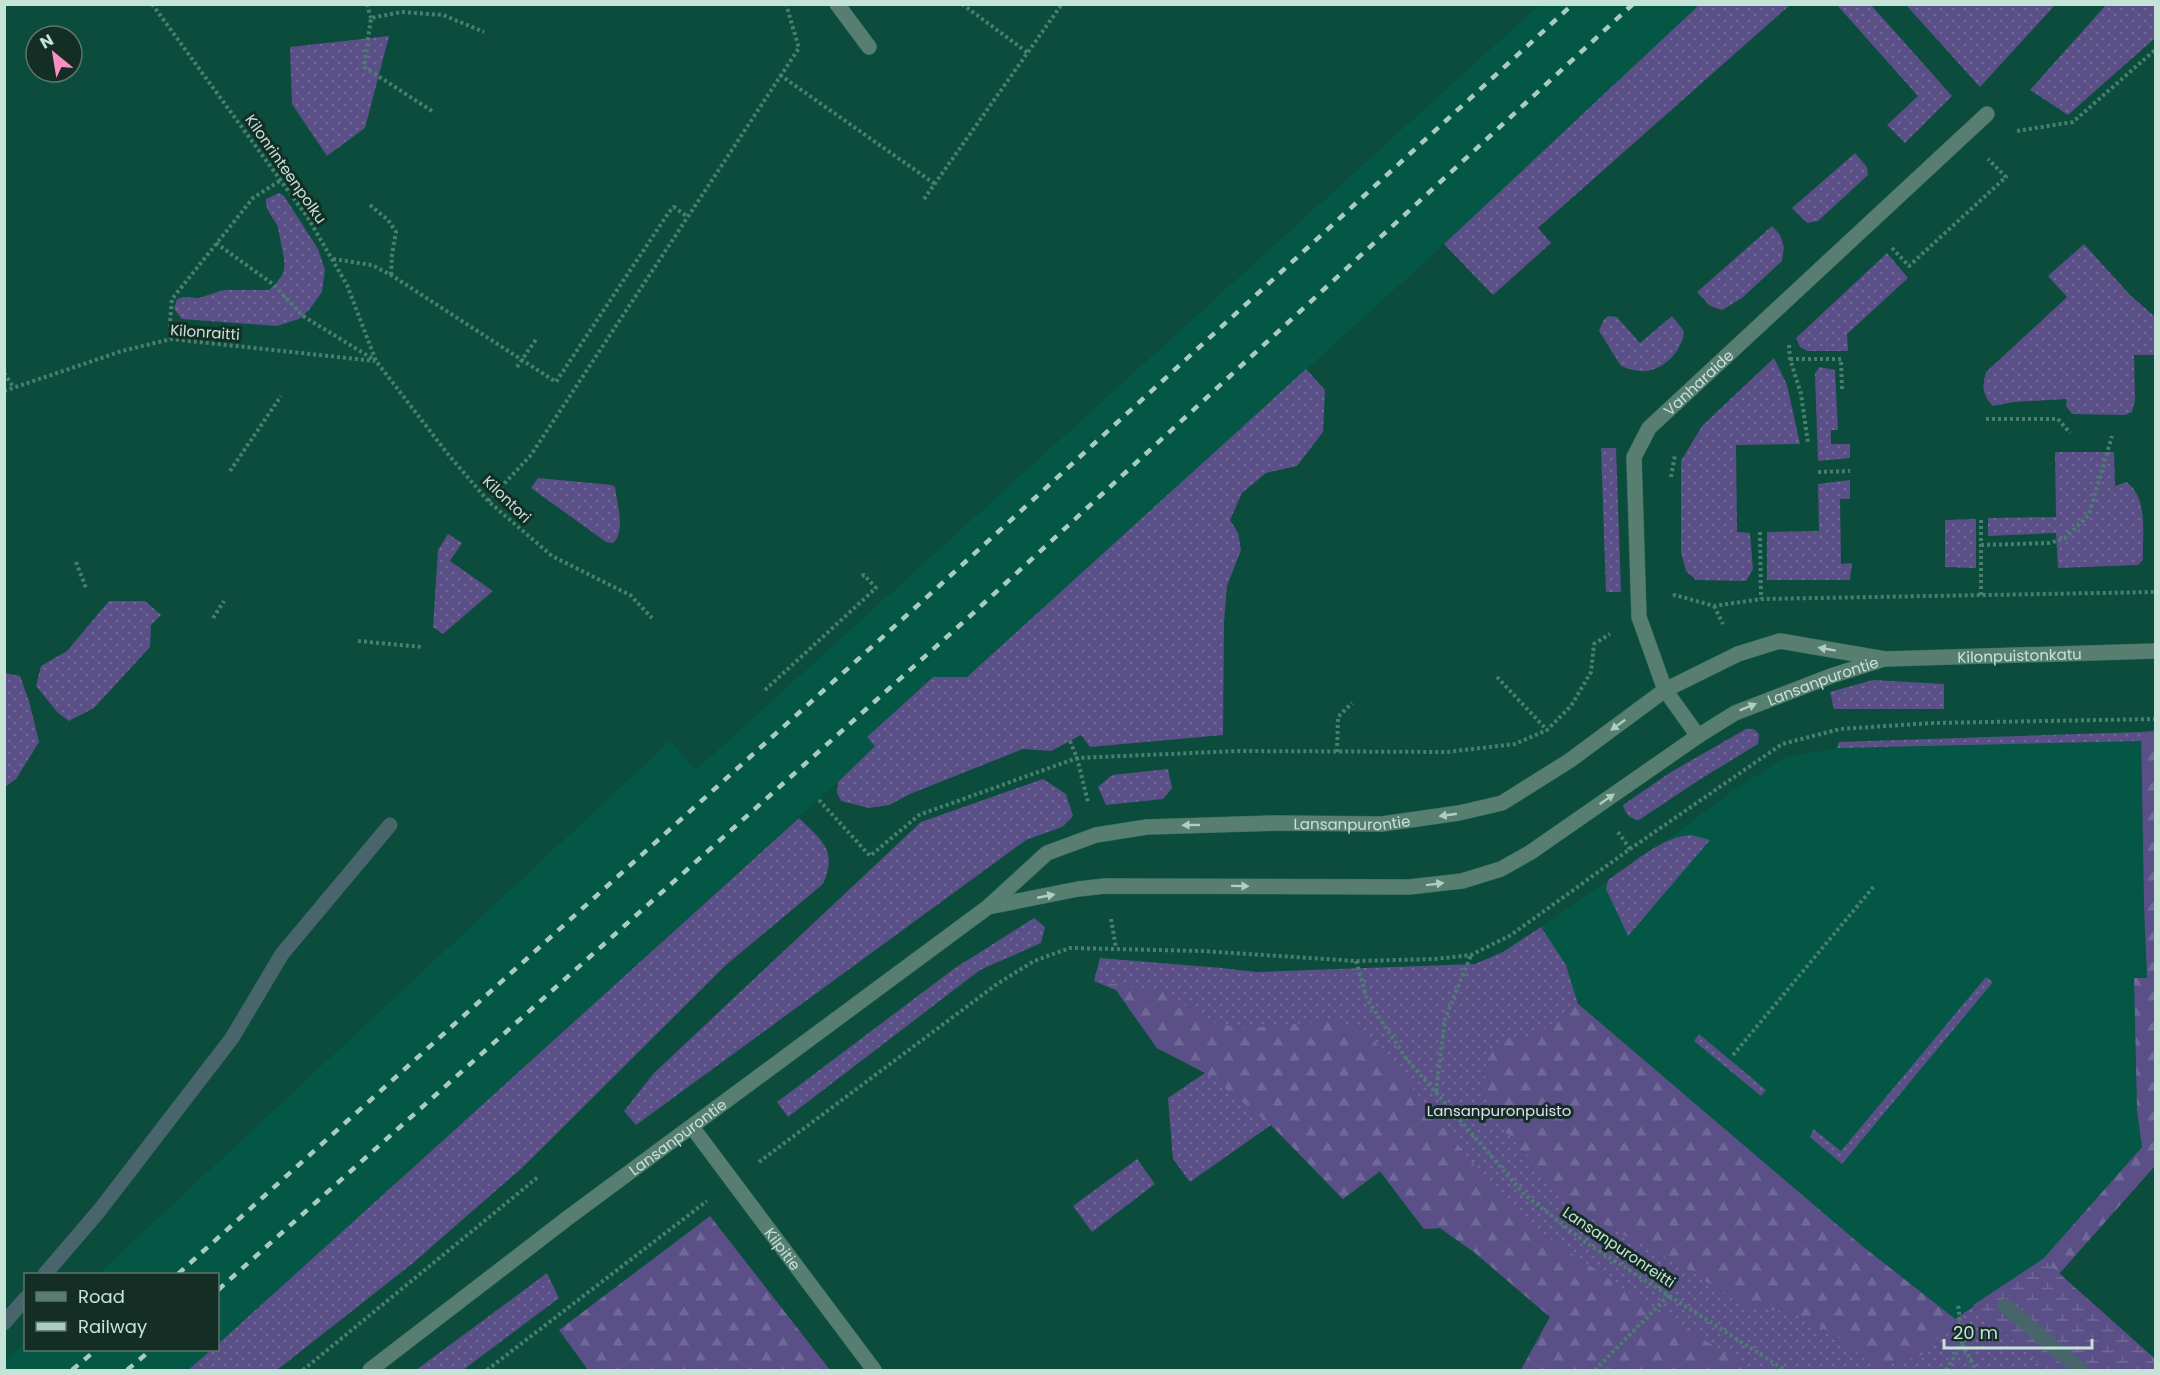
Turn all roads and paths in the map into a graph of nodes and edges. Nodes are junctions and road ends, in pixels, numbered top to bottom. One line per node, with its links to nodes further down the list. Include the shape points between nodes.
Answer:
1 (152, 4): 17 (path, Kilonrinteenpolku)
2 (367, 4): 7 (path)
3 (786, 4): 12 (path, via 799,48)
4 (837, 4): 9 (street)
5 (962, 4): 11 (path)
6 (1062, 4): 11 (path)
7 (370, 18): 8 (path, via 402,12 443,15); 13 (path, via 364,67)
8 (484, 32)
9 (869, 47)
10 (2156, 49): 15 (path, via 2073,122)
11 (1028, 53): 18 (path)
12 (780, 75): 18 (path); 21 (path)
13 (432, 111)
14 (1987, 114): 62 (street, Vanharaide, via 1649,428 1634,457)
15 (2007, 133)
16 (1984, 154): 22 (path, via 2006,177)
17 (281, 179): 24 (path, via 253,198); 26 (path, Kilonrinteenpolku)
18 (935, 184): 19 (path)
19 (924, 199)
20 (370, 205): 27 (path, via 396,232)
21 (688, 217): 32 (path, via 674,207 669,213 556,382); 49 (path, via 531,455)
22 (1958, 221): 23 (path); 25 (path, via 1909,266)
23 (1964, 227)
24 (216, 243): 30 (path, via 172,298); 33 (path, via 274,285 303,316)
25 (1888, 243)
26 (333, 258): 27 (path, via 372,265); 33 (path, Kilonrinteenpolku)
27 (391, 276): 32 (path)
28 (1788, 335): 31 (path)
29 (537, 338): 32 (path)
30 (171, 339): 33 (path, Kilonraitti); 36 (path, Kilonraitti, via 122,351)
31 (1790, 358): 37 (path, via 1841,359); 43 (path, via 1801,394)
32 (523, 359): 34 (path)
33 (376, 361): 49 (path, Kilontori)
34 (517, 367)
35 (4, 373): 36 (path)
36 (14, 388): 38 (path, Kilonraitti)
37 (1842, 390)
38 (4, 391)
39 (281, 396): 45 (path)
40 (1986, 419): 41 (path, via 2058,419)
41 (2070, 433)
42 (2112, 436): 52 (path, via 2089,514 2065,538 2050,543)
43 (1808, 443)
44 (1676, 453): 48 (path)
45 (230, 471)
46 (1850, 471): 47 (path)
47 (1818, 472)
48 (1671, 486)
49 (488, 501): 64 (path, Kilontori, via 552,556 630,595)
50 (1981, 519): 52 (path)
51 (1760, 532): 60 (path)
52 (1981, 544): 59 (path)
53 (76, 562): 56 (path)
54 (861, 577): 70 (path, via 864,575 876,588)
55 (1674, 584): 58 (path)
56 (86, 588)
57 (2156, 592): 59 (path)
58 (1675, 595): 60 (path, via 1714,606); 62 (path)
59 (1981, 595): 60 (path)
60 (1761, 599)
61 (224, 601): 63 (path)
62 (1639, 617): 71 (street, Vanharaide); 74 (path, via 1594,644 1591,672 1570,706)
63 (213, 618)
64 (652, 618)
65 (358, 641): 66 (path)
66 (423, 647)
67 (2156, 651): 68 (street, Kilonpuistonkatu)
68 (1885, 659): 71 (street, Lansanpurontie, one-way to 71, via 1780,641 1738,654); 75 (street, Lansanpurontie, one-way to 68, via 1735,712)
69 (1497, 677): 74 (path)
70 (765, 690)
71 (1665, 690): 75 (street, Vanharaide); 81 (street, Lansanpurontie, one-way to 81, via 1569,761 1502,803 1382,824 1147,826 1096,835 1047,853)
72 (1352, 703): 77 (path, via 1338,717)
73 (2156, 719): 82 (path, via 1852,728 1782,744 1511,935)
74 (1547, 730): 77 (path, via 1515,744 1448,752)
75 (1698, 736): 81 (street, Lansanpurontie, one-way to 75, via 1105,886 1399,887 1462,881 1501,868 1531,852)
76 (1070, 741): 78 (path)
77 (1337, 752): 78 (path, via 1238,751)
78 (1077, 758): 79 (path, via 919,815 870,856)
79 (819, 800)
80 (1875, 885): 84 (path)
81 (988, 907): 86 (street, Lansanpurontie)
82 (1471, 955): 83 (path); 85 (path, via 1446,1019)
83 (1356, 961): 85 (path, Lansanpuronreitti, via 1367,999 1405,1057); 88 (path, via 1070,948 1034,961 998,984)
84 (1733, 1055)
85 (1436, 1092): 89 (path, Lansanpuronreitti, via 1524,1194 1585,1242)
86 (692, 1127): 88 (street, Kilpitie); 93 (street, Lansanpurontie)
87 (538, 1177): 92 (path)
88 (733, 1182): 94 (path); 95 (street, Kilpitie)
89 (1669, 1295): 96 (path); 97 (path, Lansanpuronreitti)
90 (1958, 1303): 91 (path)
91 (1962, 1344): 98 (path); 99 (path)
92 (303, 1371)
93 (370, 1371)
94 (487, 1371)
95 (874, 1371)
96 (1595, 1371)
97 (1785, 1371)
98 (1946, 1371)
99 (1976, 1371)

